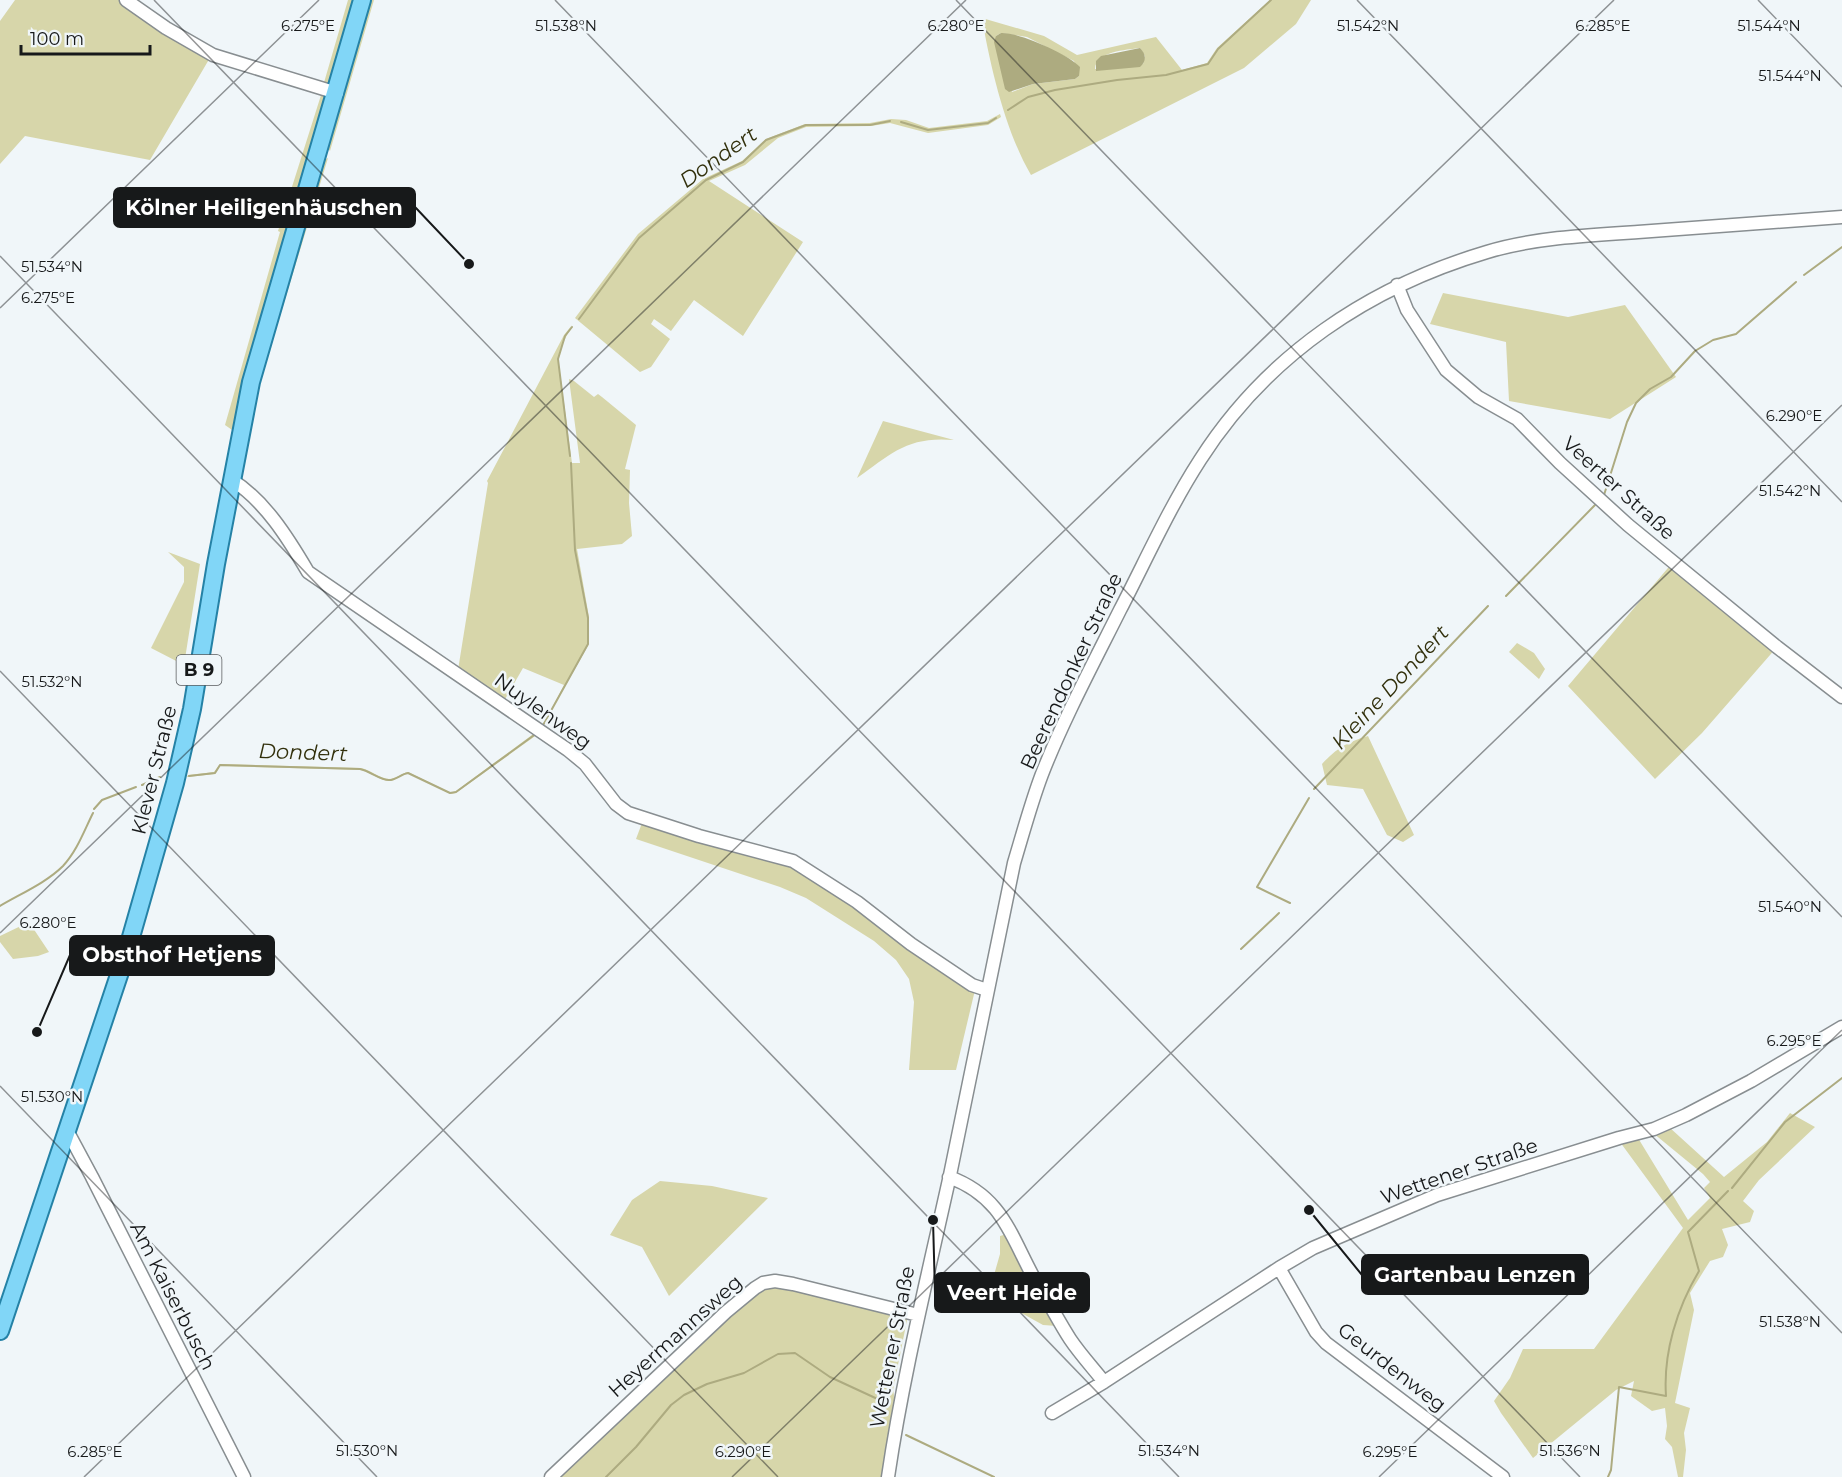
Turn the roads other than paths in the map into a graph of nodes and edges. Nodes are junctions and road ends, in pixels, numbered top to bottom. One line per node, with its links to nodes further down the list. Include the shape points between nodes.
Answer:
1 (126, 0): 3 (street, via 213,55)
2 (362, 0): 3 (main road, Klever Straße / B 9)
3 (337, 93): 6 (main road, Klever Straße / B 9, via 251,382)
4 (1842, 217): 5 (street, via 1561,238 1490,251)
5 (1397, 285): 7 (street, Veerter Straße, via 1407,310 1446,370 1478,397 1517,419 1628,525); 8 (street, Beerendonker Straße, via 1337,319 1293,353 1249,397 1198,462 1041,775 1014,863)
6 (232, 480): 8 (street, Nuylenweg, via 245,488 288,538 308,572 568,750 628,813 793,861 972,985); 10 (main road, Klever Straße / B 9, via 176,783 127,951)
7 (1842, 697)
8 (987, 990): 11 (street, Beerendonker Straße)
9 (1842, 1027): 13 (street, Wettener Straße, via 1742,1085 1654,1129 1437,1195 1313,1248)
10 (66, 1134): 14 (main road, Klever Straße / B 9); 19 (street, Am Kaiserbusch, via 92,1177)
11 (949, 1177): 12 (street, Beerendonker Straße); 17 (street, via 982,1194 1000,1214 1071,1339)
12 (937, 1225): 15 (street, Wettener Straße)
13 (1279, 1268): 17 (street, Wettener Straße); 22 (street, Geurdenweg, via 1316,1332 1326,1342)
14 (7, 1291): 16 (main road, Klever Straße / B 9)
15 (918, 1315): 20 (street, Heyermannsweg, via 793,1284 763,1283 726,1312); 21 (street, Wettener Straße)
16 (0, 1331)
17 (1104, 1382): 18 (street, Wettener Straße)
18 (1052, 1413)
19 (244, 1477)
20 (551, 1477)
21 (888, 1477)
22 (1503, 1477)

